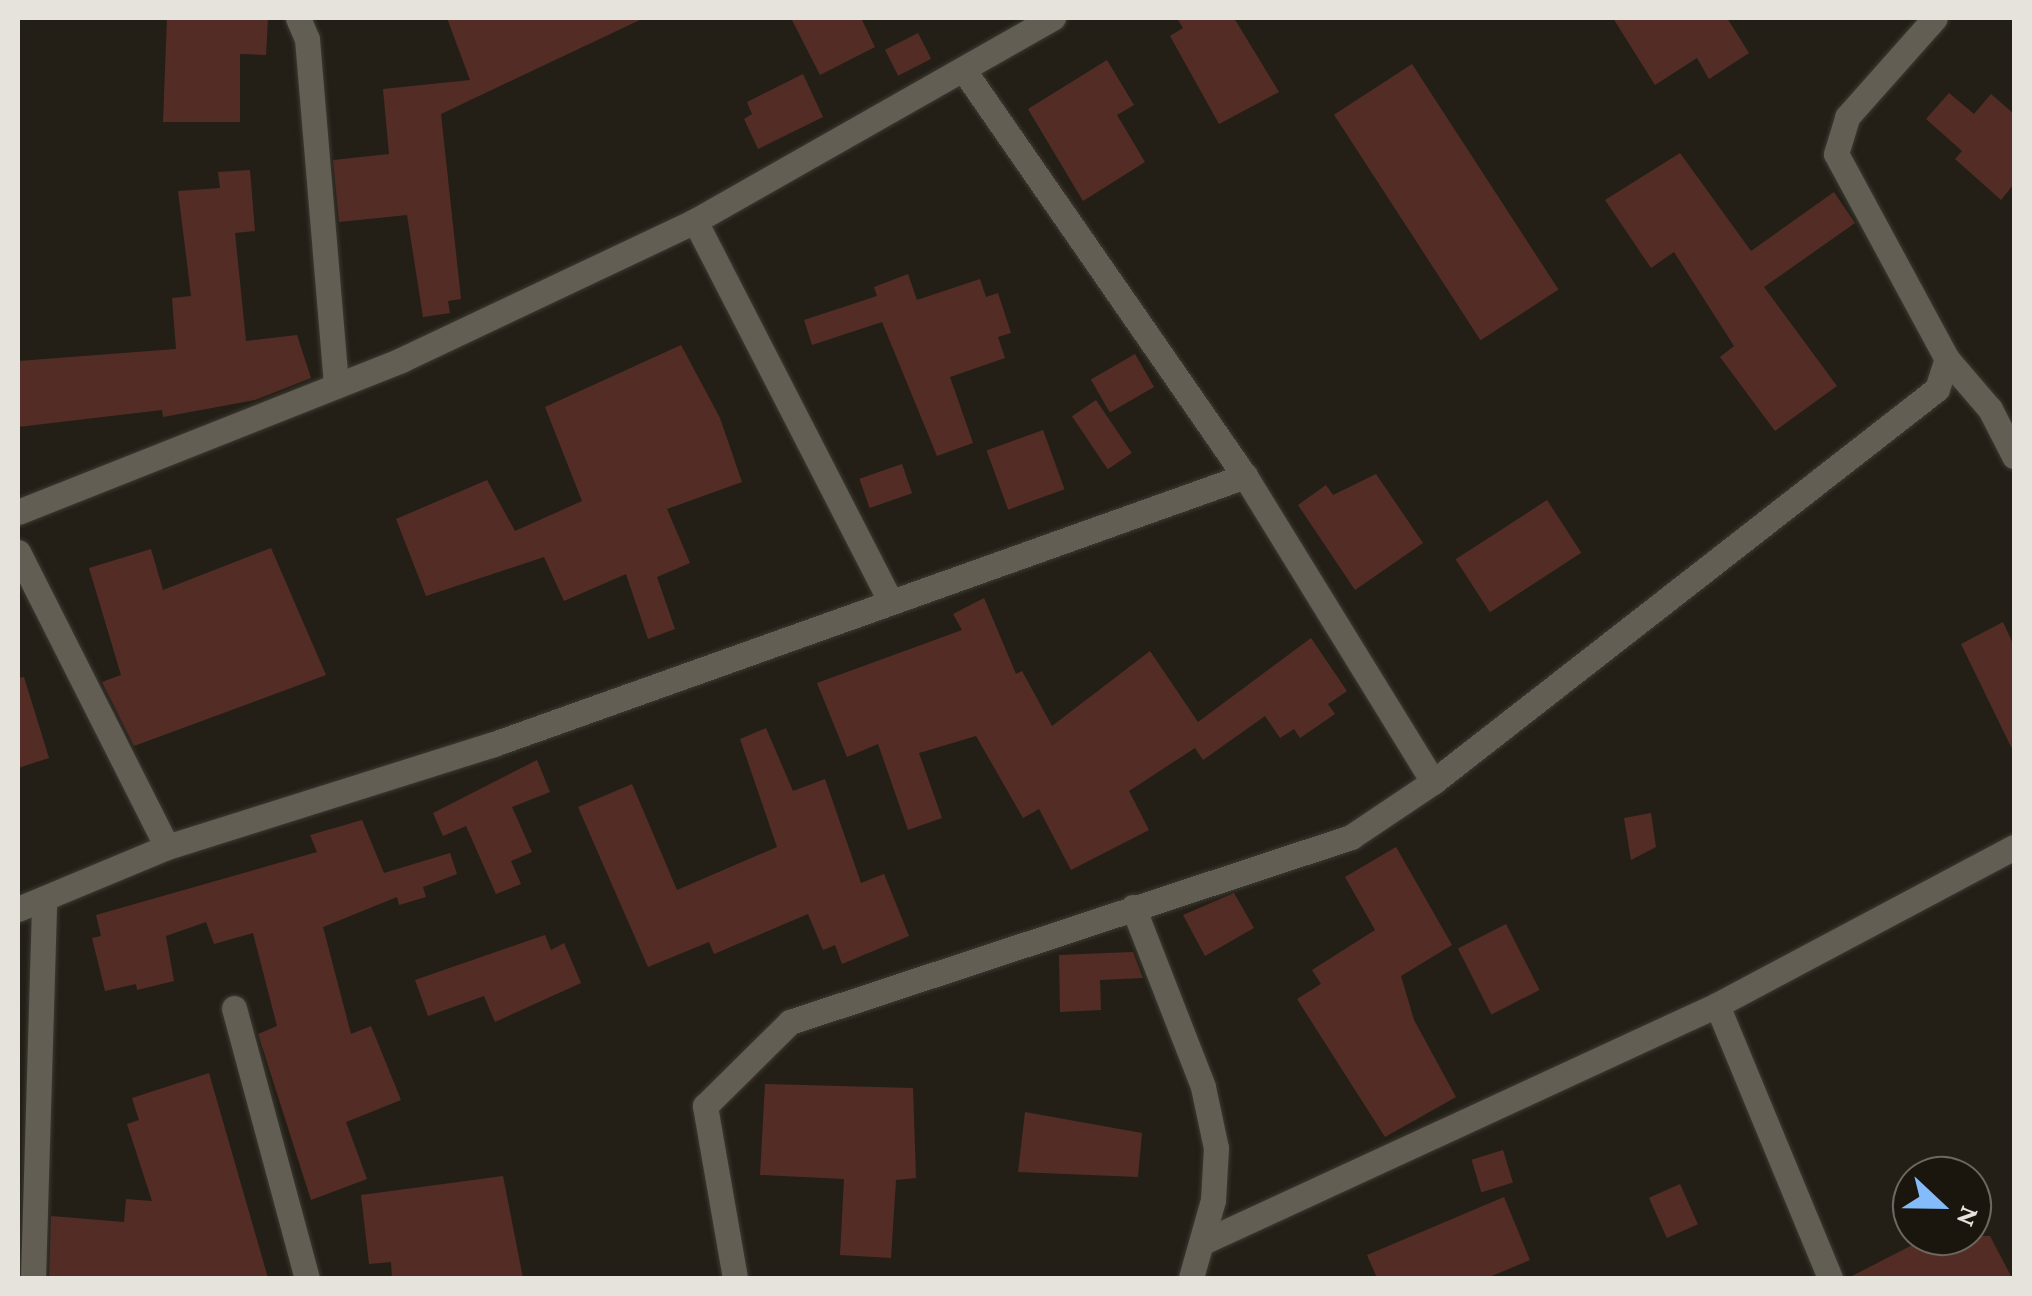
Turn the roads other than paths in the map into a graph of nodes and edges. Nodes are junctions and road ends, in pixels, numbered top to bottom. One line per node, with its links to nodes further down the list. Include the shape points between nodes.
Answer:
1 (298, 18): 7 (street, via 307,39)
2 (1053, 18): 4 (street)
3 (1936, 18): 6 (street, via 1847,117 1836,154)
4 (965, 72): 5 (street); 9 (street)
5 (695, 221): 7 (street); 12 (street)
6 (1947, 359): 8 (street, via 1990,410); 13 (street, via 1937,390)
7 (336, 386): 10 (street)
8 (2014, 456)
9 (1245, 476): 12 (street); 13 (street)
10 (18, 512)
11 (18, 552): 14 (street)
12 (889, 599): 14 (street, via 491,745)
13 (1433, 782): 17 (street, via 1351,836)
14 (167, 847): 16 (street)
15 (2014, 847): 19 (street)
16 (44, 904): 18 (street); 22 (street)
17 (1133, 907): 21 (street, via 1203,1087 1216,1148); 24 (street, via 790,1022 705,1106)
18 (18, 909)
19 (1718, 1005): 21 (street); 26 (street)
20 (234, 1008): 23 (street)
21 (1201, 1243): 25 (street)
22 (33, 1278)
23 (307, 1278)
24 (736, 1278)
25 (1191, 1278)
26 (1830, 1278)

